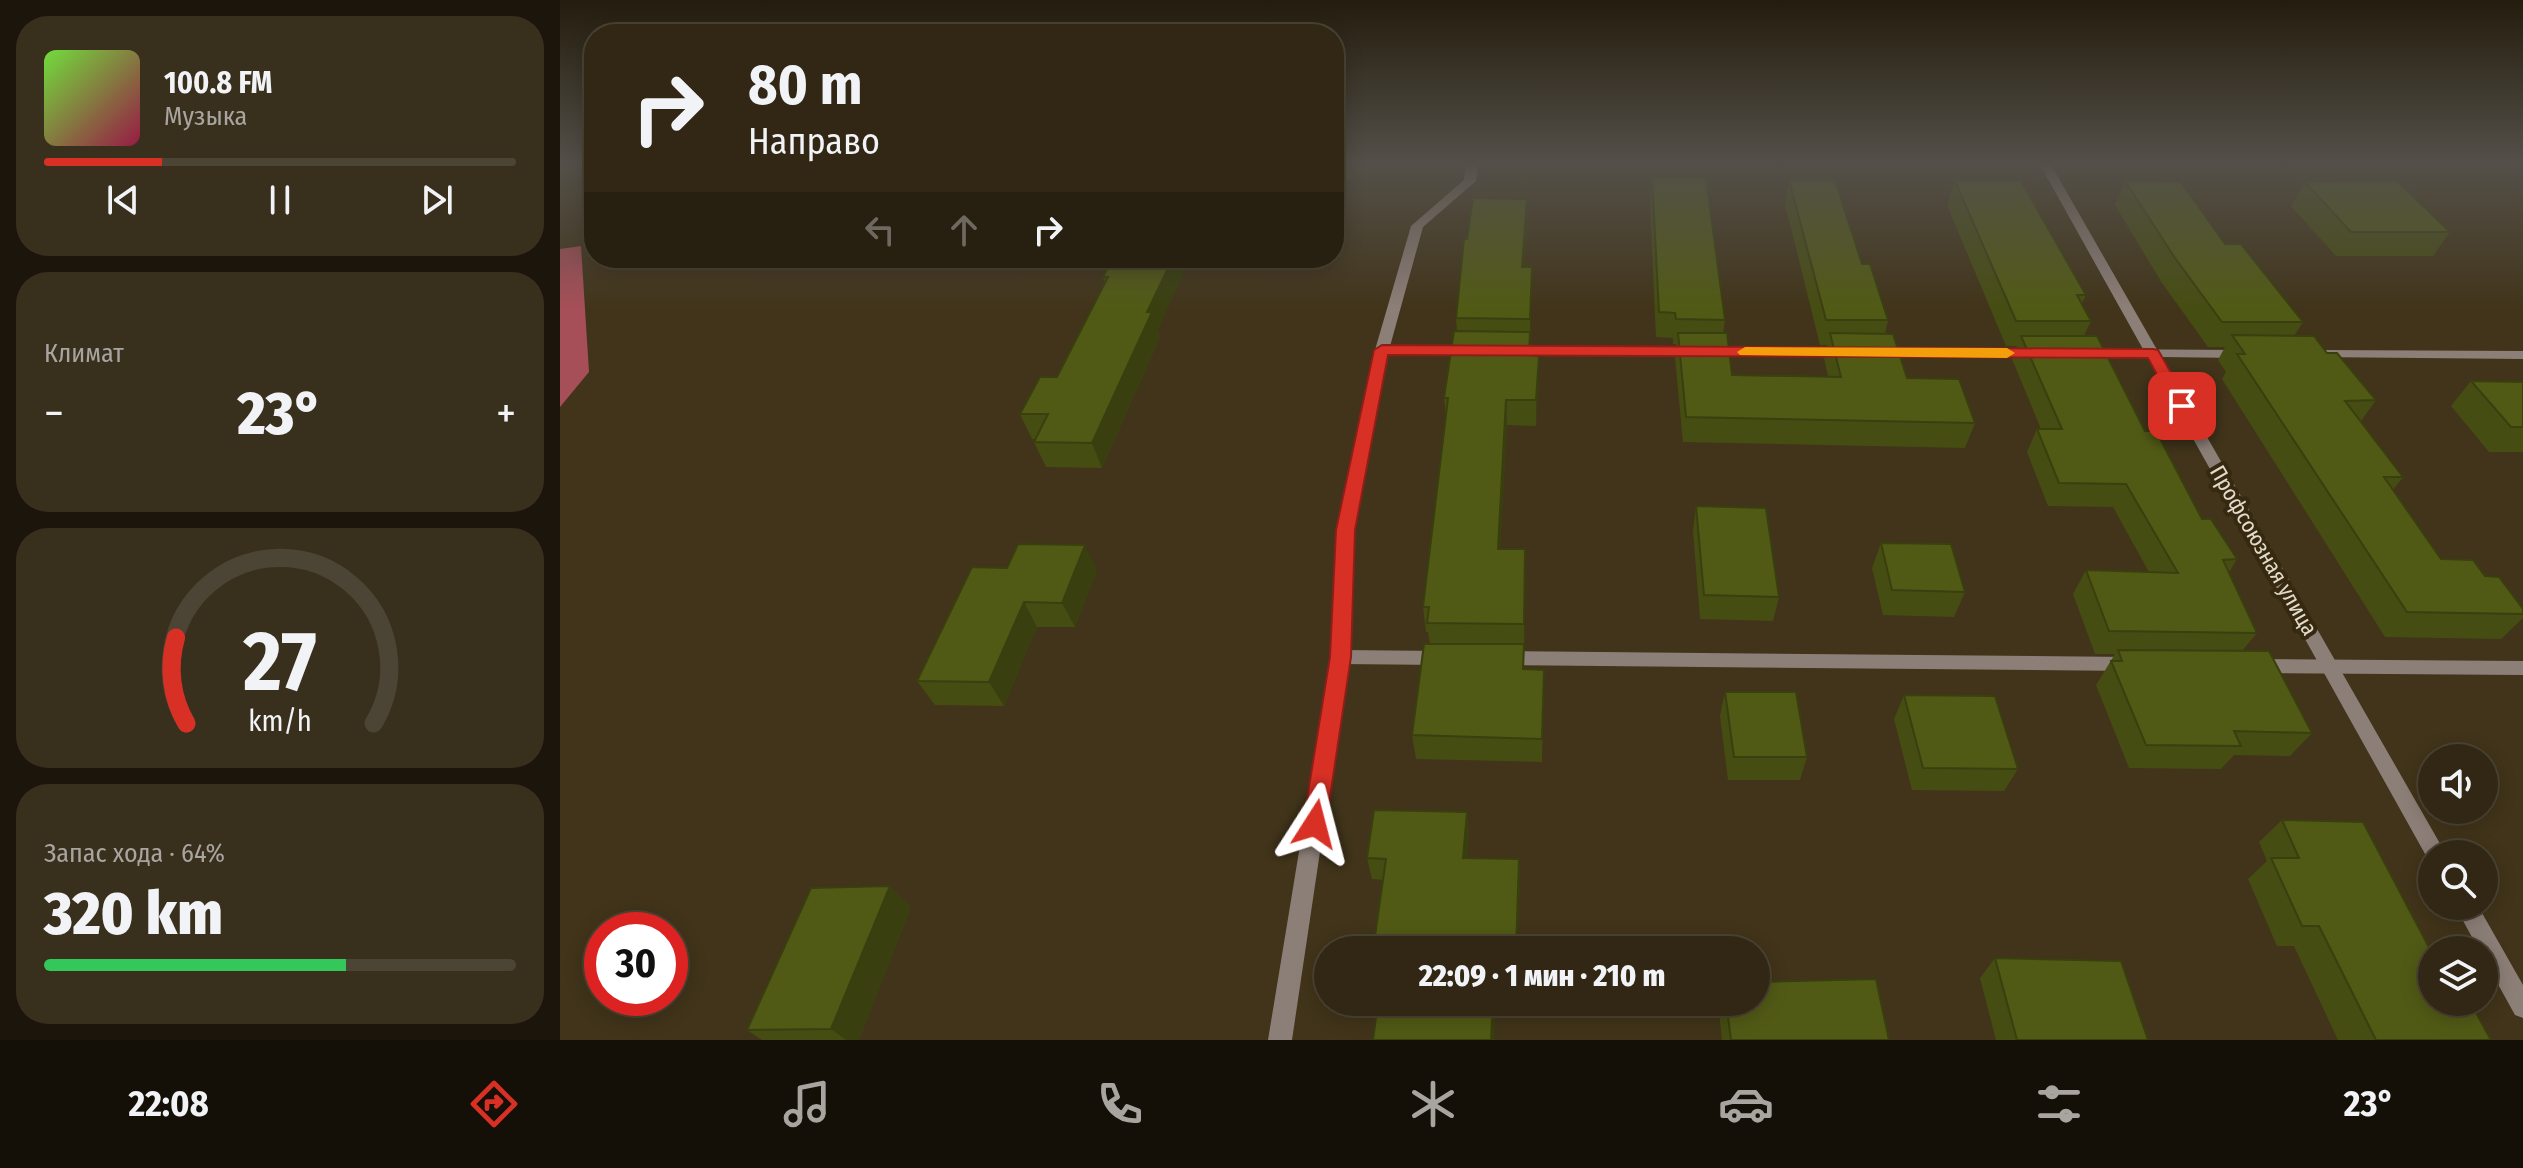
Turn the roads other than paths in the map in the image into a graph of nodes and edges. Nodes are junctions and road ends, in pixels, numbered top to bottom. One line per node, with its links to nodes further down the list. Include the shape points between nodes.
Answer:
1 (1434, 212): 3 (street, via 1417,226)
2 (2072, 212): 8 (street, Профсоюзная улица)
3 (1382, 350): 4 (street); 12 (street, via 1345,530)
4 (1854, 352)
5 (1869, 352): 6 (street)
6 (2058, 353)
7 (2074, 353): 8 (street)
8 (2153, 354): 9 (street); 15 (street, Профсоюзная улица)
9 (2261, 354)
10 (2307, 354): 11 (street)
11 (2523, 355)
12 (1340, 657): 13 (street); 20 (street)
13 (2154, 665)
14 (2234, 665): 15 (street)
15 (2330, 666): 16 (street); 17 (street, Профсоюзная улица)
16 (2523, 668)
17 (2428, 840)
18 (2474, 920): 19 (street)
19 (2523, 1007)
20 (1280, 1040)

